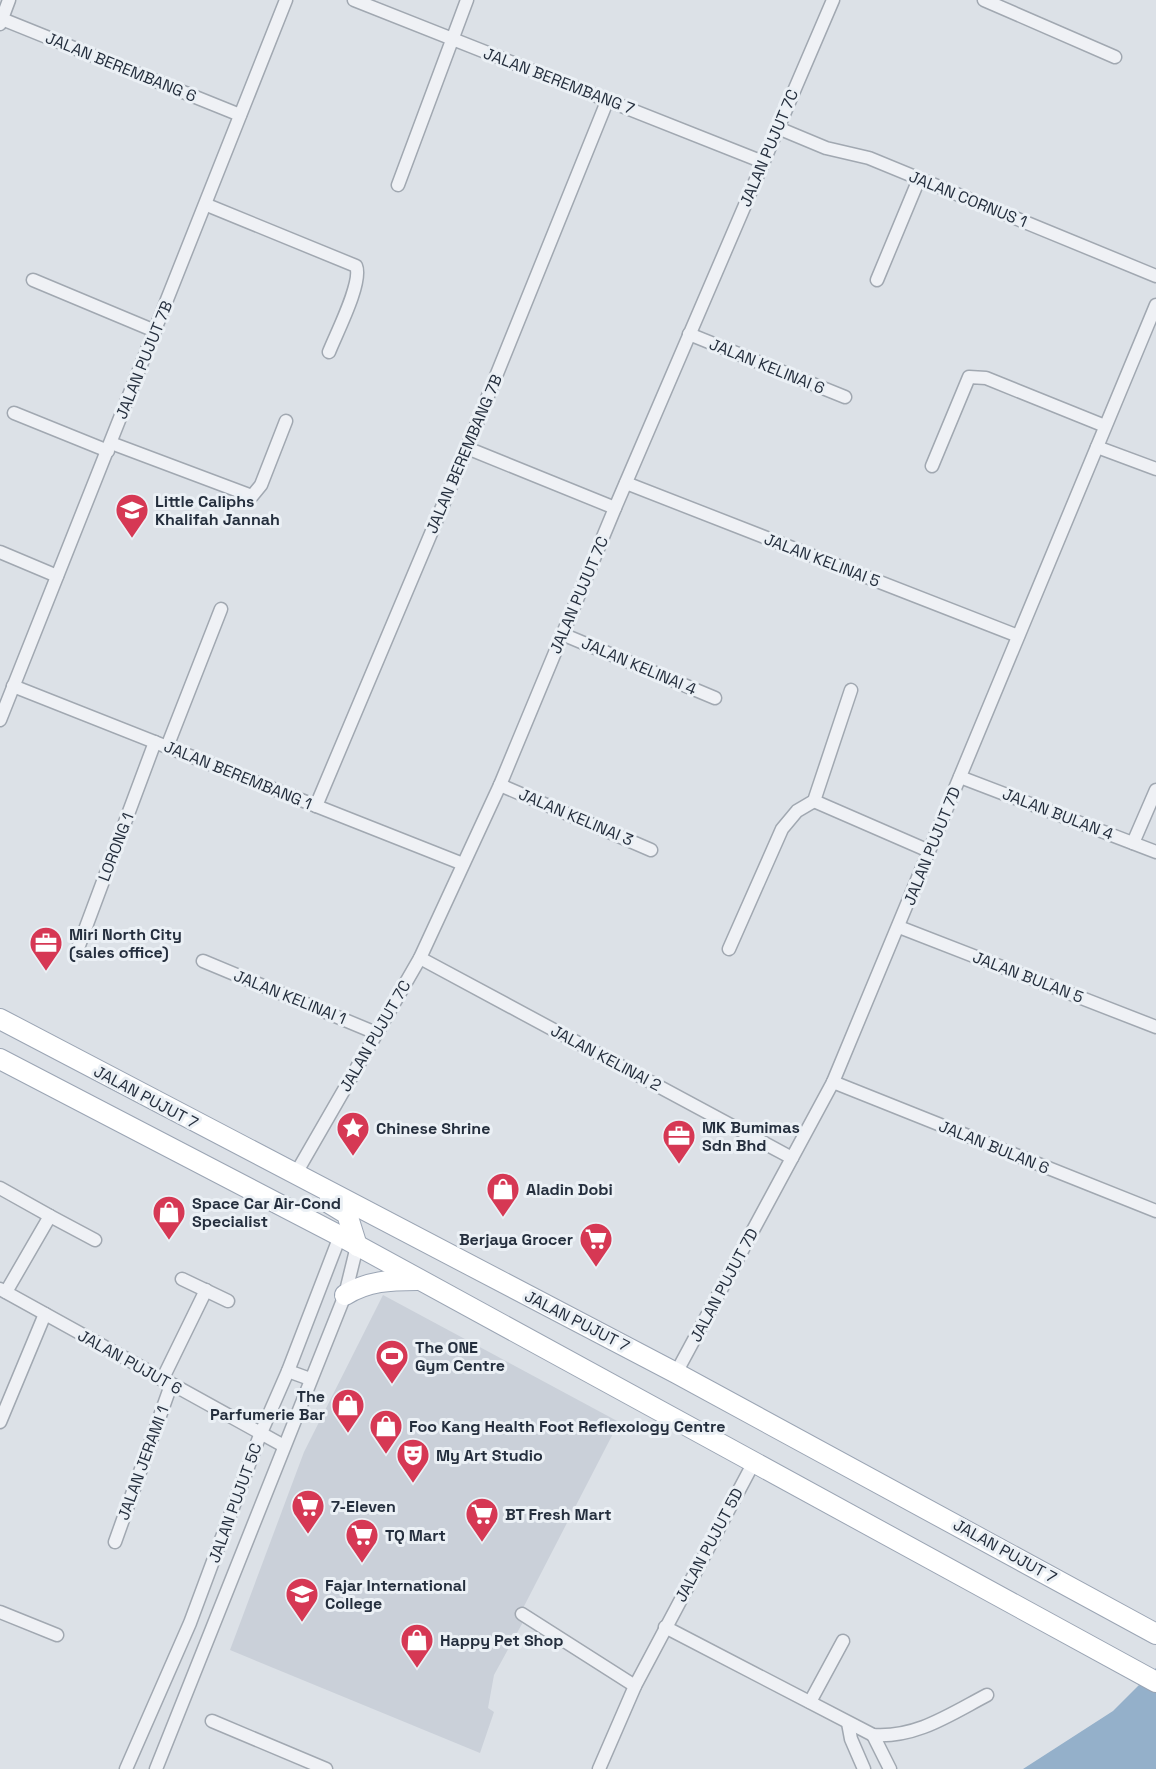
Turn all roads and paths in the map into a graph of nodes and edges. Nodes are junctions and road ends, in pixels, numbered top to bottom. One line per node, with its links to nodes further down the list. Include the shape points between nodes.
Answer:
1 (9, 0): 7 (street)
2 (286, 0): 11 (street, JALAN PUJUT 7B)
3 (354, 0): 8 (street, JALAN BEREMBANG 7)
4 (467, 0): 8 (street)
5 (833, 0): 12 (street, JALAN PUJUT 7C)
6 (984, 0): 9 (street)
7 (1, 22): 11 (street, JALAN BEREMBANG 6)
8 (451, 39): 10 (street, JALAN BEREMBANG 7); 15 (street)
9 (1115, 57)
10 (608, 99): 13 (street, JALAN BEREMBANG 7); 30 (street, JALAN BEREMBANG 7B)
11 (240, 115): 16 (street, JALAN PUJUT 7B)
12 (778, 128): 13 (street, JALAN PUJUT 7C); 14 (street, JALAN CORNUS 1)
13 (763, 162): 22 (street, JALAN PUJUT 7C)
14 (919, 179): 17 (street, JALAN CORNUS 1); 19 (street)
15 (399, 185)
16 (207, 205): 21 (street, JALAN PUJUT 7B); 23 (street, via 356,266 356,285)
17 (1156, 276)
18 (33, 280): 21 (street)
19 (878, 280)
20 (1156, 307): 27 (street, JALAN PUJUT 7D)
21 (155, 331): 28 (street, JALAN PUJUT 7B)
22 (689, 334): 24 (street, JALAN KELINAI 6); 33 (street, JALAN PUJUT 7C)
23 (329, 352)
24 (845, 397)
25 (14, 413): 28 (street)
26 (286, 421): 28 (street, via 261,485 252,496)
27 (1105, 426): 29 (street, JALAN PUJUT 7D); 31 (street, via 986,378 969,377)
28 (109, 447): 36 (street, JALAN PUJUT 7B)
29 (1097, 447): 32 (street); 39 (street, JALAN PUJUT 7D)
30 (467, 448): 34 (street); 49 (street, JALAN BEREMBANG 7B)
31 (932, 466)
32 (1156, 469)
33 (626, 483): 34 (street, JALAN PUJUT 7C); 39 (street, JALAN KELINAI 5)
34 (615, 508): 38 (street, JALAN PUJUT 7C)
35 (0, 552): 36 (street)
36 (57, 576): 40 (street, JALAN PUJUT 7B)
37 (221, 609): 44 (street, LORONG 1)
38 (562, 634): 42 (street, JALAN KELINAI 4); 46 (street, JALAN PUJUT 7C)
39 (1018, 636): 45 (street, JALAN PUJUT 7D)
40 (13, 686): 43 (street, JALAN PUJUT 7B); 44 (street, JALAN BEREMBANG 1)
41 (851, 690): 48 (street)
42 (715, 698)
43 (0, 720)
44 (161, 745): 49 (street, JALAN BEREMBANG 1); 57 (street, LORONG 1)
45 (960, 777): 50 (street, JALAN BULAN 4); 52 (street, JALAN PUJUT 7D)
46 (500, 785): 51 (street, JALAN KELINAI 3); 54 (street, JALAN PUJUT 7C)
47 (1156, 790): 50 (street)
48 (814, 801): 52 (street); 56 (street, via 797,812 783,829)
49 (315, 806): 54 (street, JALAN BEREMBANG 1)
50 (1133, 843): 53 (street, JALAN BULAN 4)
51 (651, 850)
52 (929, 851): 55 (street, JALAN PUJUT 7D)
53 (1156, 852)
54 (463, 864): 58 (street, JALAN PUJUT 7C)
55 (899, 927): 61 (street, JALAN BULAN 5); 64 (street, JALAN PUJUT 7D)
56 (729, 950)
57 (77, 951)
58 (420, 958): 62 (street, JALAN PUJUT 7C); 66 (street, JALAN KELINAI 2)
59 (203, 961): 62 (street, JALAN KELINAI 1)
60 (0, 1019): 65 (main road, JALAN PUJUT 7)
61 (1156, 1027)
62 (376, 1033): 67 (street, JALAN PUJUT 7C)
63 (0, 1059): 72 (main road, JALAN PUJUT 7)
64 (833, 1082): 66 (street, JALAN PUJUT 7D); 69 (street, JALAN BULAN 6)
65 (178, 1114): 67 (main road, JALAN PUJUT 7); 72 (main road, via 214,1143 345,1212 349,1216)
66 (792, 1158): 81 (street, JALAN PUJUT 7D)
67 (295, 1175): 81 (main road, JALAN PUJUT 7)
68 (0, 1188): 70 (street)
69 (1156, 1211)
70 (50, 1216): 71 (street); 76 (street)
71 (95, 1240)
72 (348, 1241): 74 (main road, JALAN PUJUT 7); 77 (street, JALAN PUJUT 5C); 80 (street, JALAN PUJUT 5C)
73 (182, 1279): 75 (street)
74 (417, 1280): 77 (main road, via 382,1281); 87 (main road, JALAN PUJUT 7)
75 (206, 1290): 78 (street); 83 (street, JALAN JERAMI 1)
76 (3, 1291): 79 (street, JALAN PUJUT 6)
77 (345, 1294): 82 (street, JALAN PUJUT 5C)
78 (228, 1301)
79 (45, 1314): 83 (street, JALAN PUJUT 6); 84 (street)
80 (288, 1371): 82 (street); 85 (street, JALAN PUJUT 5C)
81 (676, 1373): 94 (main road, JALAN PUJUT 7)
82 (310, 1379): 86 (street, JALAN PUJUT 5C)
83 (167, 1382): 85 (street, JALAN PUJUT 6); 88 (street, JALAN JERAMI 1)
84 (0, 1422)
85 (260, 1435): 86 (street, JALAN PUJUT 6); 91 (street, JALAN PUJUT 5C)
86 (284, 1446): 93 (street, JALAN PUJUT 5C)
87 (754, 1462): 92 (street, JALAN PUJUT 5D); 97 (main road, JALAN PUJUT 7)
88 (115, 1542)
89 (0, 1612): 95 (street)
90 (522, 1614): 98 (street)
91 (190, 1623): 93 (street); 104 (street, JALAN PUJUT 5C)
92 (665, 1627): 98 (street, JALAN PUJUT 5D); 100 (street)
93 (211, 1632): 105 (street, JALAN PUJUT 5C)
94 (1153, 1633)
95 (57, 1635)
96 (843, 1641): 100 (street)
97 (1156, 1682)
98 (635, 1686): 107 (street, JALAN PUJUT 5D)
99 (987, 1695): 103 (street, via 920,1730 894,1736)
100 (810, 1702): 102 (street)
101 (212, 1722): 106 (street)
102 (848, 1723): 103 (street); 108 (street)
103 (873, 1735): 109 (street)
104 (126, 1769)
105 (156, 1769)
106 (326, 1769)
107 (598, 1769)
108 (864, 1769)
109 (891, 1769)

